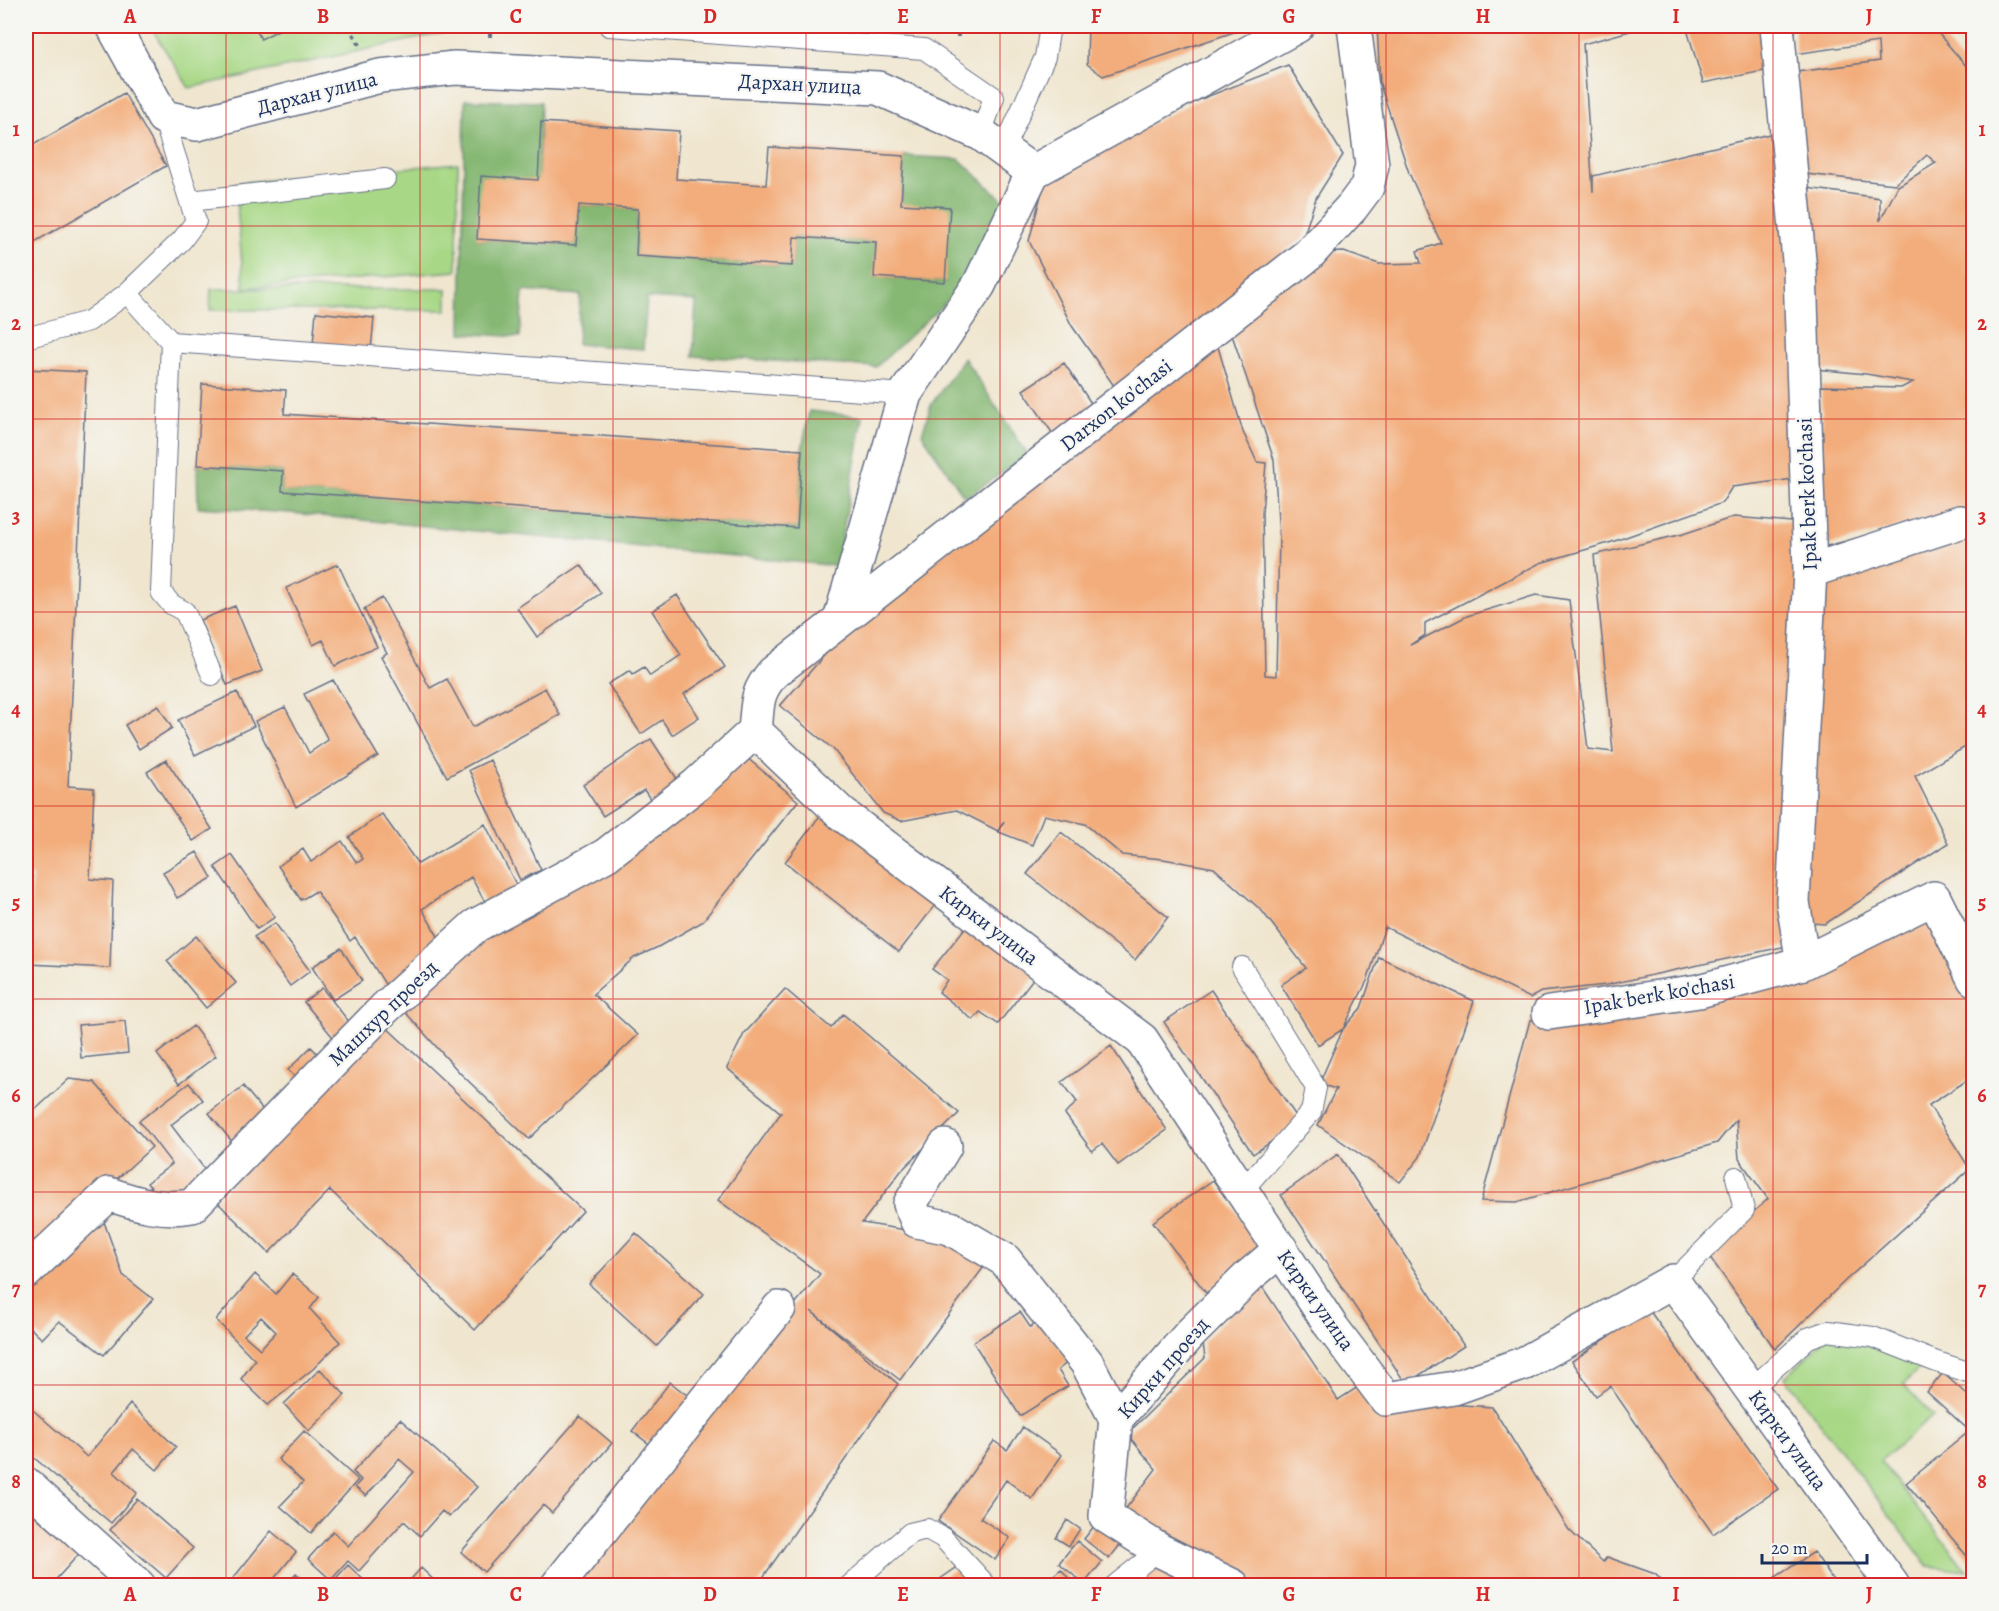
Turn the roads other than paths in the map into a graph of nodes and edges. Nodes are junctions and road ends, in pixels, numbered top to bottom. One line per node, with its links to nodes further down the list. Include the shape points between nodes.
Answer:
1 (113, 26): 7 (street)
2 (609, 26): 8 (lane, via 924,49 994,98)
3 (1050, 26): 8 (lane, via 1045,57)
4 (1298, 26): 9 (street)
5 (1354, 26): 18 (street, Darxon ko'chasi, via 1372,165 1367,187 1352,207 1308,255)
6 (1777, 26): 17 (street, Ipak berk ko'chasi, via 1800,272)
7 (163, 117): 8 (street, Дархан улица, via 197,124 380,76 455,68 878,88); 11 (lane)
8 (992, 142): 9 (street, Дархан улица)
9 (1033, 172): 15 (street, via 979,285)
10 (385, 179): 11 (lane)
11 (190, 201): 12 (lane, via 196,221 182,240)
12 (127, 293): 13 (lane, via 89,321); 14 (lane)
13 (26, 338)
14 (171, 342): 15 (lane); 19 (lane, via 161,592 185,612)
15 (905, 394): 18 (street)
16 (1960, 522): 17 (street)
17 (1810, 571): 21 (street, Ipak berk ko'chasi, via 1793,902)
18 (840, 620): 20 (street, Darxon ko'chasi, via 764,684 757,698)
19 (212, 675)
20 (755, 731): 27 (street, Кирки улица, via 842,813 1142,1040); 29 (street, Машхур проезд, via 696,785 606,855 475,926 385,1008 192,1206 158,1208 109,1194)
21 (1803, 963): 23 (street, Ipak berk ko'chasi, via 1934,898); 24 (street, Ipak berk ko'chasi, via 1699,991)
22 (1242, 967): 27 (lane, via 1316,1088 1311,1112)
23 (1974, 979)
24 (1549, 1013)
25 (945, 1146): 34 (street, via 910,1204 917,1221 950,1228 1005,1260 1087,1363)
26 (1736, 1177): 30 (lane, via 1744,1210)
27 (1242, 1191): 28 (street, Кирки улица)
28 (1281, 1249): 30 (street, Кирки улица, via 1331,1326 1386,1399 1454,1388 1525,1363); 34 (street, Кирки проезд, via 1190,1334)
29 (26, 1272)
30 (1673, 1281): 33 (street, Кирки улица)
31 (779, 1308): 38 (street)
32 (1974, 1374): 33 (lane, via 1873,1337 1828,1331 1808,1338)
33 (1751, 1389): 43 (street, Кирки улица)
34 (1116, 1419): 36 (street, Кирки проезд, via 1106,1516)
35 (26, 1484): 37 (street)
36 (1159, 1550): 41 (lane); 42 (street, Кирки проезд)
37 (139, 1586)
38 (557, 1586)
39 (849, 1586): 40 (lane, via 910,1533 927,1529 943,1538)
40 (987, 1586)
41 (1114, 1586)
42 (1233, 1586)
43 (1893, 1586)

